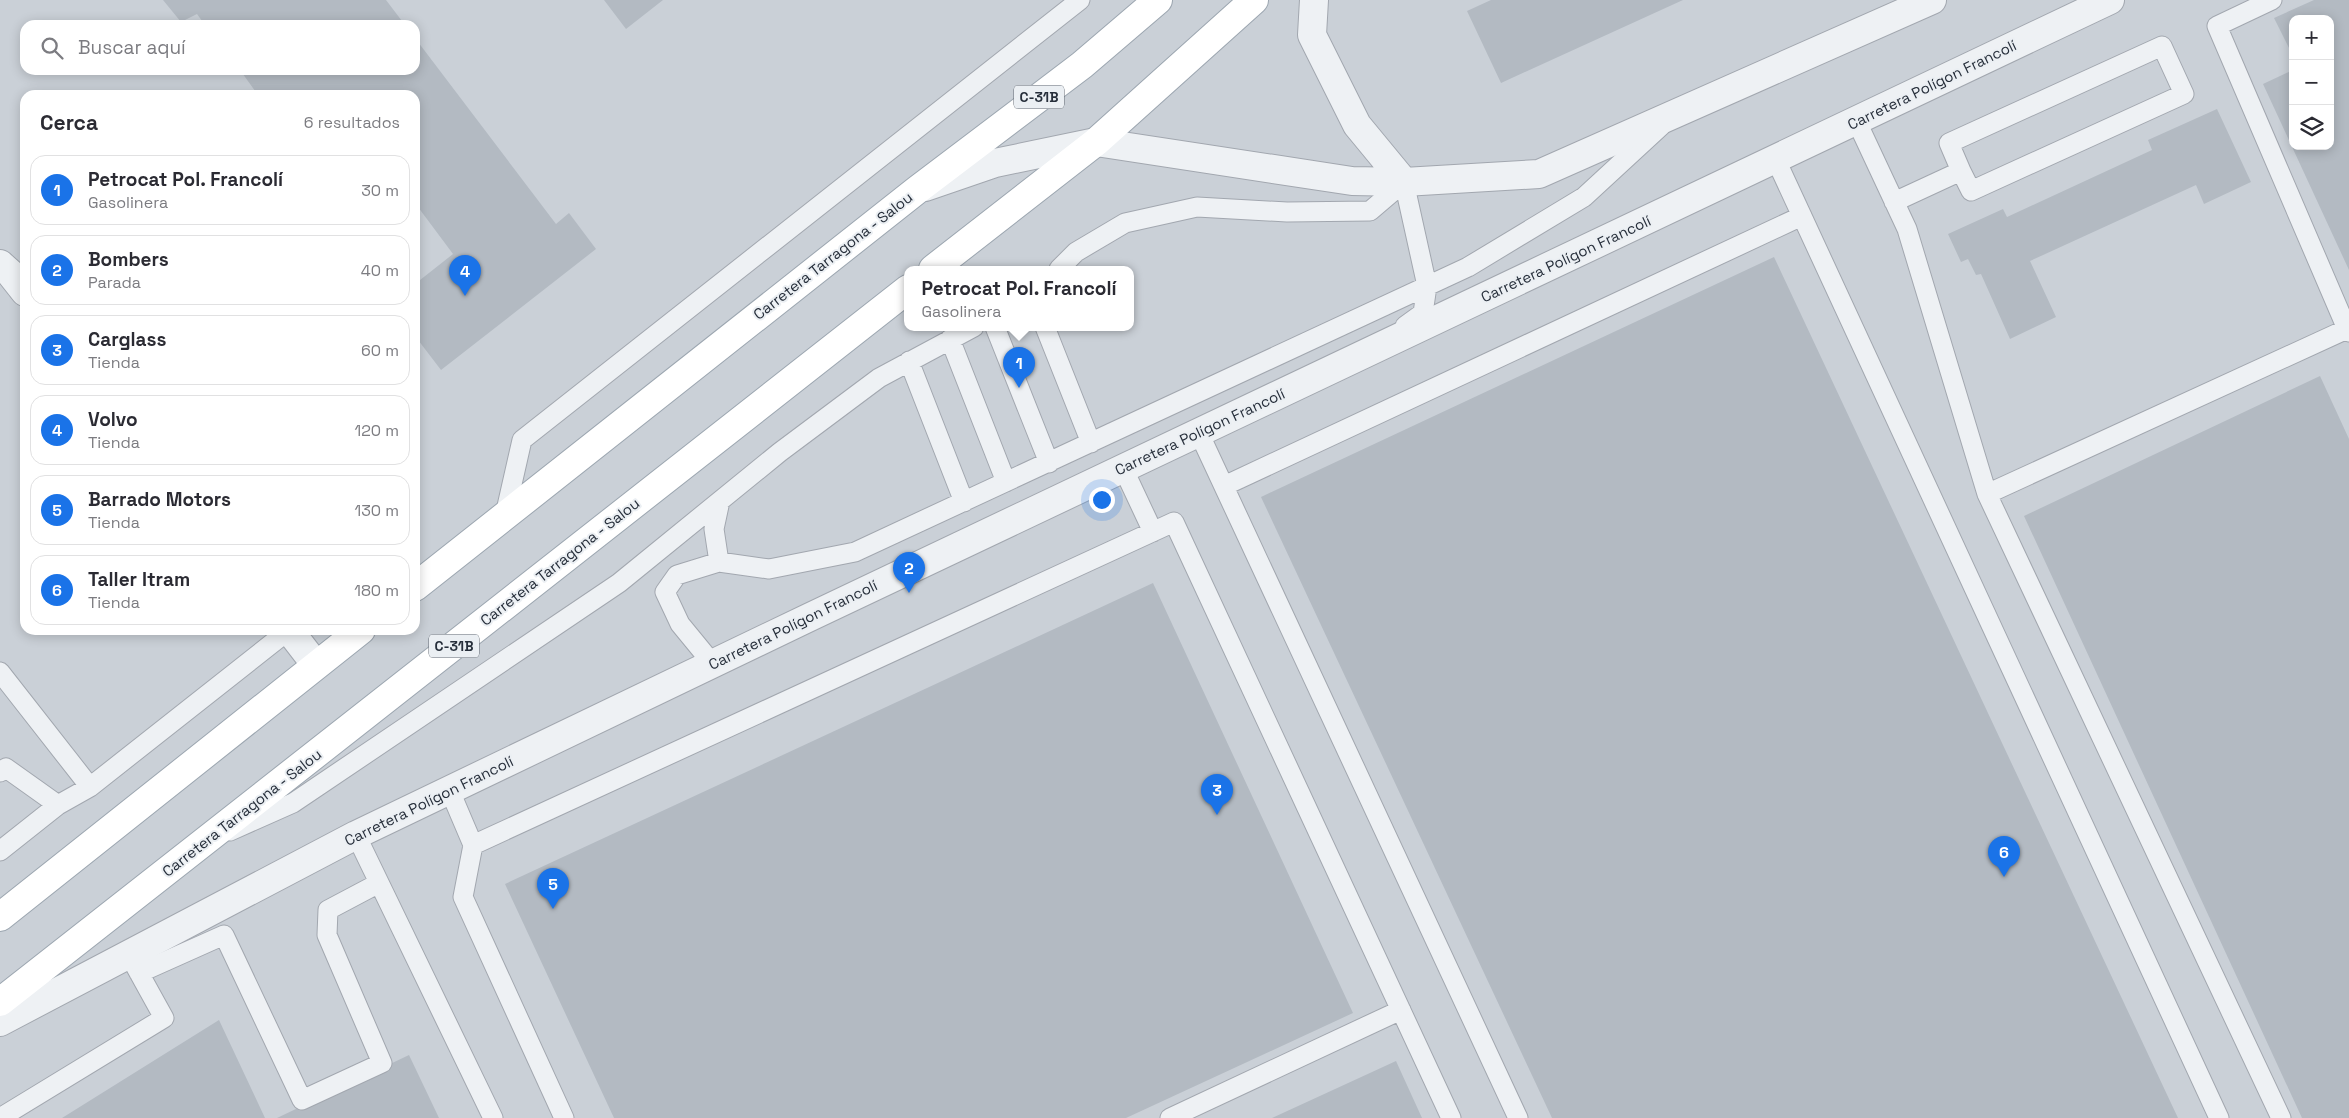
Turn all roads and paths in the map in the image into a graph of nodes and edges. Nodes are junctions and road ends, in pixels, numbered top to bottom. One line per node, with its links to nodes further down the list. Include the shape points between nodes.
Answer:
1 (1080, 0): 37 (lane, via 522,440)
2 (1158, 0): 14 (main road, Carretera Tarragona - Salou / C-31B, via 1082,65)
3 (1254, 0): 10 (main road)
4 (1314, 0): 13 (street, via 1312,35 1357,125)
5 (1932, 0): 8 (street)
6 (2110, 0): 9 (street, Carretera Polígon Francolí)
7 (2262, 2): 21 (lane, via 2217,26)
8 (1671, 116): 13 (street, via 1539,174); 19 (lane, via 1584,197 1468,267)
9 (1857, 122): 11 (street, Carretera Polígon Francolí); 15 (lane)
10 (1096, 142): 13 (street, via 1352,181); 14 (street, via 994,163); 17 (main road)
11 (1776, 160): 16 (lane); 26 (street, Carretera Polígon Francolí)
12 (1961, 171): 12 (lane, via 1949,143 2162,46 2184,94 1970,191); 15 (lane)
13 (1404, 182): 18 (lane, via 1370,211 1287,212 1197,207 1125,223 1076,252); 19 (lane)
14 (917, 190): 37 (main road, Carretera Tarragona - Salou / C-31B)
15 (1894, 202): 34 (lane, via 1907,229)
16 (1802, 216): 33 (lane); 67 (lane)
17 (937, 266)
18 (1062, 266)
19 (1427, 286): 26 (lane, via 1423,313); 29 (lane)
20 (904, 292): 52 (main road, Carretera Tarragona - Salou / C-31B)
21 (2348, 330): 34 (lane)
22 (966, 331): 25 (lane)
23 (997, 331): 30 (lane)
24 (1047, 331): 29 (lane)
25 (950, 339): 27 (lane); 32 (lane)
26 (1363, 355): 28 (street, Carretera Polígon Francolí)
27 (909, 361): 35 (lane, via 879,378 787,446); 36 (lane)
28 (1199, 432): 31 (street, Carretera Polígon Francolí); 33 (lane)
29 (1091, 443): 30 (lane)
30 (1049, 463): 32 (lane)
31 (1124, 468): 38 (lane); 44 (street, Carretera Polígon Francolí)
32 (1006, 482): 36 (lane)
33 (1224, 486): 66 (lane)
34 (1988, 494): 68 (lane)
35 (720, 502): 39 (lane, via 714,529); 52 (lane, via 619,583 293,803)
36 (964, 502): 39 (lane, via 855,552 770,570)
37 (505, 515): 40 (main road, Carretera Tarragona - Salou / C-31B)
38 (1153, 532): 53 (lane); 59 (lane, via 1174,522)
39 (719, 562): 44 (lane, via 677,575 665,592 680,624)
40 (420, 583)
41 (283, 635): 48 (lane)
42 (293, 635): 45 (street)
43 (355, 635): 45 (main road)
44 (712, 663): 49 (street, Carretera Polígon Francolí)
45 (316, 666): 56 (main road)
46 (0, 672): 48 (lane)
47 (2, 766): 50 (lane)
48 (90, 786): 50 (lane)
49 (450, 791): 51 (street, Carretera Polígon Francolí); 53 (lane)
50 (58, 806): 54 (lane)
51 (356, 835): 55 (lane); 57 (street, Carretera Polígon Francolí)
52 (203, 843): 58 (main road, Carretera Tarragona - Salou / C-31B)
53 (473, 845): 63 (lane, via 463,898)
54 (0, 851)
55 (379, 883): 57 (lane, via 328,910 327,935 382,1063 302,1100 224,935); 62 (lane)
56 (0, 917)
57 (134, 964): 60 (street, Carretera Polígon Francolí); 61 (lane, via 164,1018)
58 (0, 1002)
59 (1401, 1010): 64 (lane); 65 (lane)
60 (0, 1022)
61 (0, 1118)
62 (493, 1118)
63 (564, 1118)
64 (1170, 1118)
65 (1451, 1118)
66 (1518, 1118)
67 (2219, 1118)
68 (2281, 1118)

